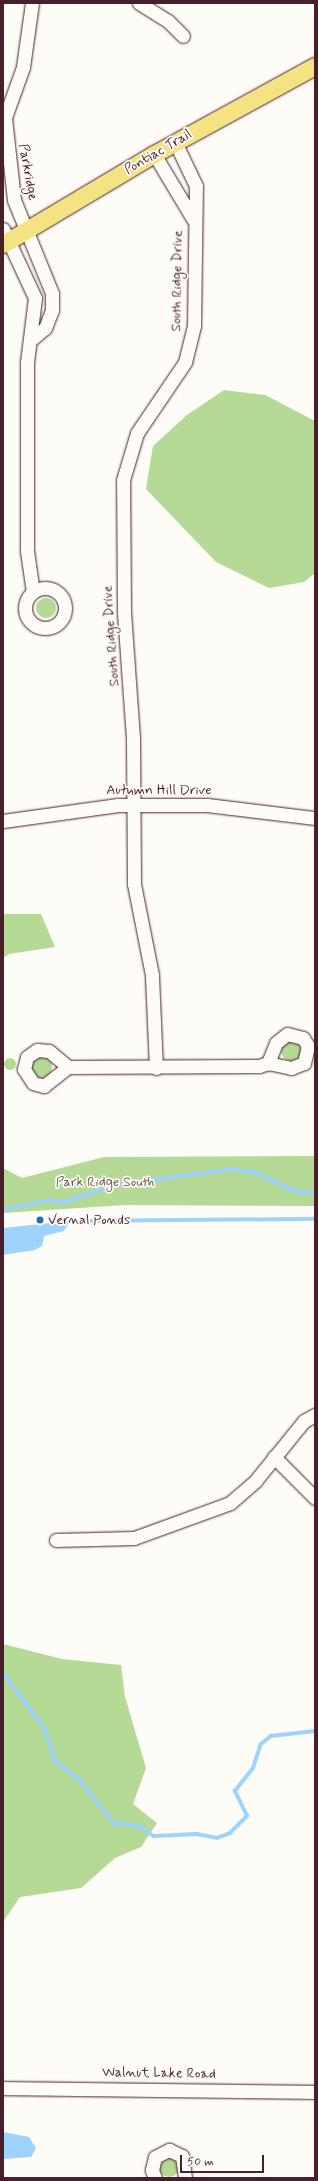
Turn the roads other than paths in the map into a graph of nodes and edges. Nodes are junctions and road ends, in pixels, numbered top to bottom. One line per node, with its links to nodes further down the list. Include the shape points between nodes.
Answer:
1 (32, 3): 5 (street, Parkridge, via 24,67)
2 (139, 3): 3 (street, via 168,21)
3 (183, 36)
4 (315, 66): 6 (main road, Pontiac Trail)
5 (4, 120): 9 (street, Parkridge, via 14,200)
6 (175, 142): 7 (main road, Pontiac Trail); 8 (street, South Ridge Drive, via 196,186)
7 (154, 154): 8 (street, South Ridge Drive); 9 (main road, Pontiac Trail)
8 (193, 219): 13 (street, South Ridge Drive, via 195,305 190,346 174,382 138,433 128,452 122,480 122,570 133,731)
9 (27, 229): 10 (main road, Pontiac Trail); 11 (street, Parkridge, via 52,293 52,310 45,328)
10 (5, 238): 11 (street, via 35,298)
11 (33, 338): 12 (street, via 27,362 27,551)
12 (33, 592)
13 (133, 805): 14 (street, Autumn Hill Drive, via 207,805); 15 (street, Autumn Hill Drive, via 91,807); 18 (street, South Ridge Drive, via 134,884 152,975)
14 (315, 818)
15 (3, 821)
16 (268, 1063): 18 (street)
17 (68, 1067): 18 (street)
18 (156, 1068)
19 (315, 1415): 20 (street, via 304,1421)
20 (274, 1457): 21 (street); 22 (street, via 230,1503 205,1514 134,1538)
21 (315, 1498)
22 (56, 1540)
23 (3, 2088): 24 (street, Walnut Lake Road)
24 (315, 2092)
25 (155, 2178): 26 (street, via 152,2170 155,2157 169,2150 182,2156)
26 (185, 2178)

